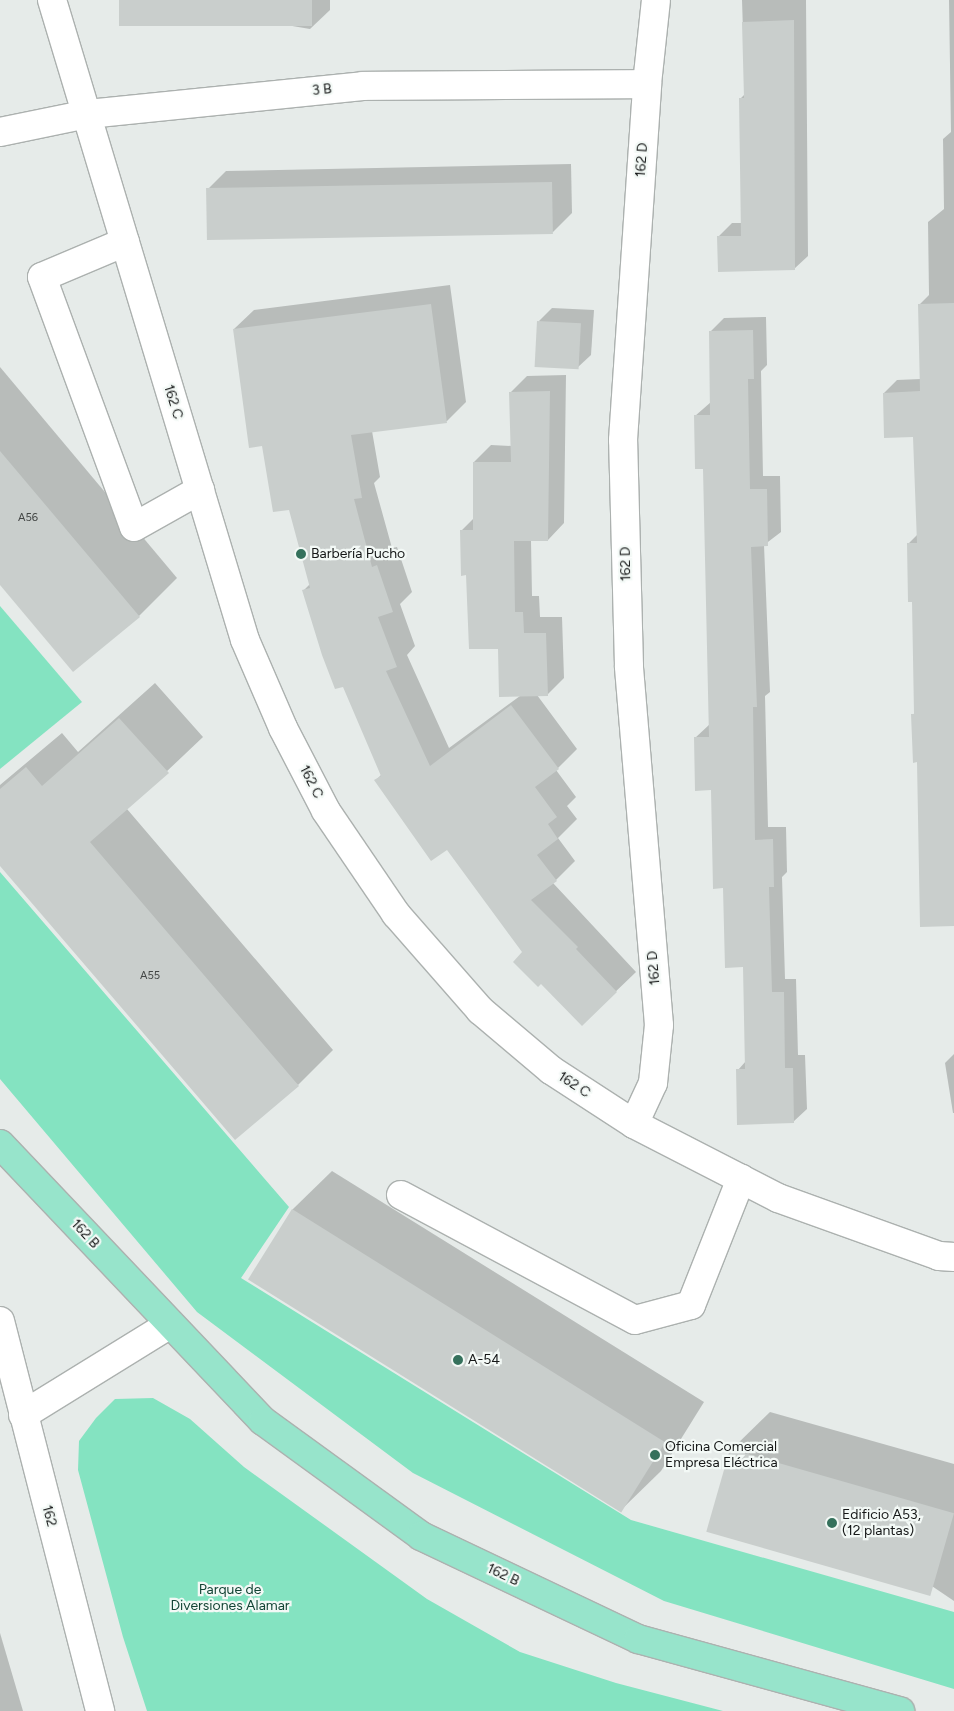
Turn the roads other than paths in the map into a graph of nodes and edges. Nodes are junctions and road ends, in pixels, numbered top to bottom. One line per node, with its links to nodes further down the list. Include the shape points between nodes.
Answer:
1 (52, 0): 4 (street, 162 C)
2 (656, 0): 3 (street, 162 D)
3 (647, 84): 4 (street, 3 B, via 363,86); 8 (street, 162 D, via 623,440 629,666 659,1025 653,1083)
4 (88, 114): 5 (street, 3 B); 6 (street, 162 C)
5 (0, 132)
6 (125, 242): 7 (street, 162 C); 7 (street, via 42,277 134,527)
7 (200, 490): 8 (street, 162 C, via 245,640 283,728 326,811 390,906 480,1010 551,1070)
8 (634, 1124): 10 (street, 162 C)
9 (0, 1144): 14 (main road, 162 B)
10 (741, 1179): 11 (street, via 691,1305 635,1320); 12 (street, 162 C, via 787,1201 939,1256)
11 (401, 1195)
12 (954, 1256)
13 (0, 1321): 15 (street, 162)
14 (170, 1325): 15 (street); 17 (main road, 162 B, via 263,1421 421,1536 638,1640)
15 (23, 1415): 16 (street, 162)
16 (100, 1711)
17 (900, 1711)

